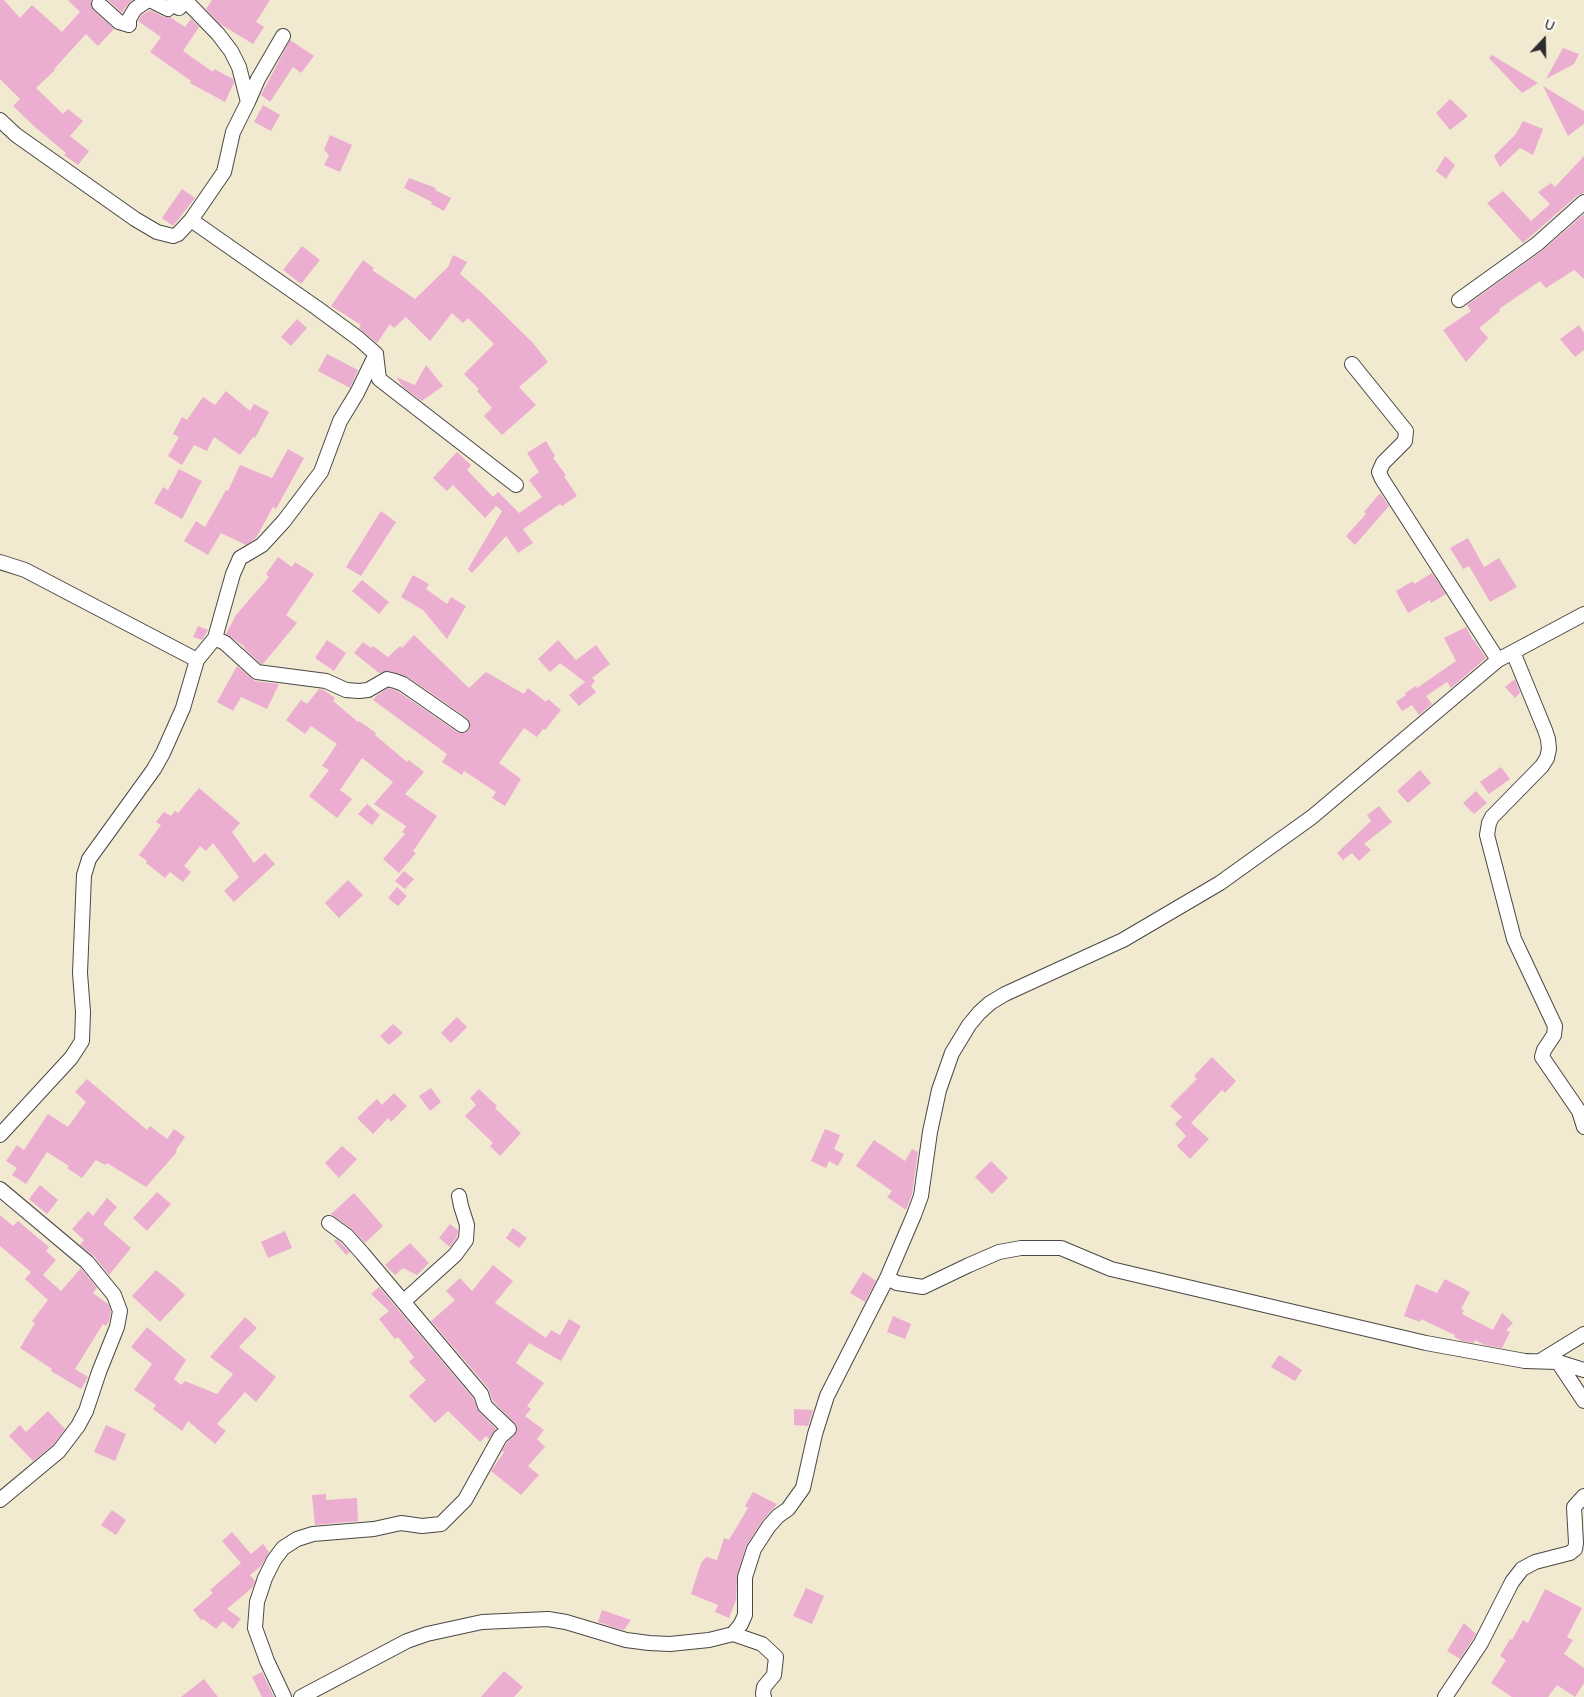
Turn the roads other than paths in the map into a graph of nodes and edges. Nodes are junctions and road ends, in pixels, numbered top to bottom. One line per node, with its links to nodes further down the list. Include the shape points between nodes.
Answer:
1 (149, 0): 2 (street, via 135,9 129,25 119,22); 4 (street, via 168,9 173,4 179,8 186,1 231,52 239,67)
2 (99, 4)
3 (283, 36): 4 (street)
4 (248, 102): 7 (street, via 233,132 224,172)
5 (0, 120): 7 (street, via 16,135 157,232 172,236 178,234)
6 (1584, 202): 8 (street, via 1537,244)
7 (192, 220): 9 (street)
8 (1459, 300)
9 (376, 354): 11 (street, via 379,379); 14 (street, via 340,421 321,472 284,522 262,545 240,558)
10 (1352, 364): 17 (street, via 1406,431 1405,440 1382,463 1378,472)
11 (516, 485)
12 (0, 562): 16 (street, via 26,570)
13 (1584, 614): 15 (street)
14 (215, 638): 16 (street); 18 (street, via 257,672 326,681 346,690 359,691 368,690 387,679 395,681)
15 (1514, 652): 17 (street); 19 (street, via 1545,730 1549,749 1542,766 1492,817 1488,834 1514,939 1555,1026 1554,1035 1542,1057 1579,1111)
16 (197, 660): 20 (street, via 183,708 163,753 86,867 80,1046)
17 (1498, 660): 24 (street, via 1312,817 1220,884 1123,940 1024,984 979,1013 961,1038 945,1072 930,1132 921,1196)
18 (462, 725)
19 (1584, 1127)
20 (0, 1135)
21 (0, 1189): 32 (street, via 87,1262 114,1295 120,1311 117,1327 78,1426 59,1451)
22 (459, 1196): 25 (street, via 467,1224 466,1240 455,1255)
23 (329, 1223): 25 (street, via 347,1236)
24 (887, 1278): 27 (street, via 922,1287 999,1252 1021,1248 1061,1248 1111,1269 1426,1343); 33 (street, via 827,1396 803,1488 788,1509 769,1526 754,1549 745,1577 744,1615)
25 (403, 1302): 34 (street, via 481,1394 485,1406 509,1429 500,1436 464,1500 441,1524 401,1523 374,1529 313,1534 283,1548 265,1578 257,1602 255,1628)
26 (1584, 1334): 27 (street)
27 (1540, 1361): 28 (street)
28 (1558, 1362): 29 (street); 30 (street)
29 (1584, 1370)
30 (1584, 1401)
31 (1584, 1496): 37 (street, via 1574,1507 1575,1548 1570,1553 1529,1564 1522,1569 1481,1643)
32 (0, 1500)
33 (733, 1634): 35 (street, via 709,1640 656,1644 626,1640 548,1619 482,1622 407,1641); 36 (street, via 762,1644 776,1657 774,1675 764,1687)
34 (284, 1697)
35 (301, 1697)
36 (764, 1697)
37 (1445, 1697)

